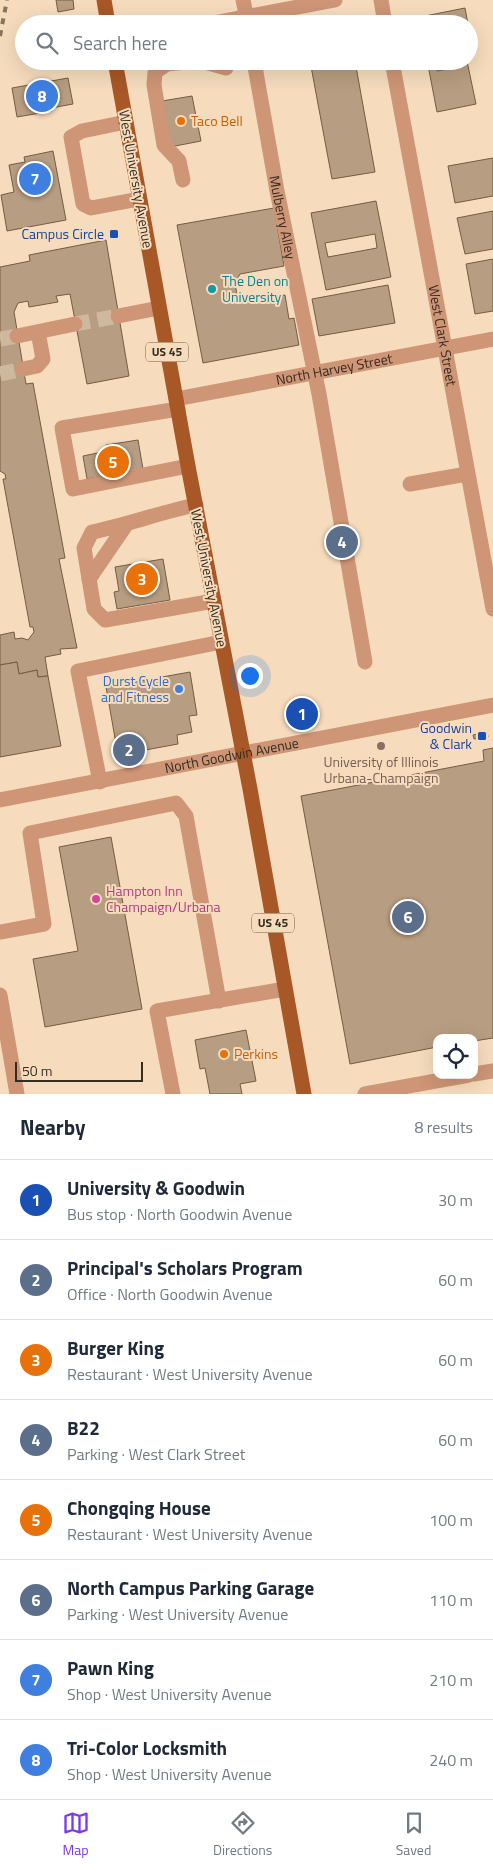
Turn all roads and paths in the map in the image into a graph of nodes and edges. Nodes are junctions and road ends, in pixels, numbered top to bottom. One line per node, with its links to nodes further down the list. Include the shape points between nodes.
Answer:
1 (104, 0): 5 (main road)
2 (243, 0): 6 (street)
3 (335, 0): 7 (street)
4 (381, 0): 8 (street)
5 (106, 15)
6 (246, 15)
7 (269, 15)
8 (384, 15)
9 (117, 70): 13 (main road, West University Avenue / US 45)
10 (158, 70): 14 (street, via 154,85 164,145 179,161)
11 (256, 70): 24 (street, Mulberry Alley)
12 (394, 70): 22 (street, West Clark Street)
13 (126, 122): 15 (main road, West University Avenue / US 45); 15 (street, via 82,131 71,137 83,204 91,208)
14 (183, 180)
15 (139, 199): 16 (main road, West University Avenue / US 45)
16 (160, 308): 17 (street); 25 (main road, West University Avenue / US 45)
17 (118, 316)
18 (75, 324): 19 (street)
19 (38, 332): 20 (street); 23 (street, via 43,359 37,366)
20 (17, 336)
21 (493, 339): 22 (street, North Harvey Street)
22 (445, 348): 24 (street, North Harvey Street); 27 (street, West Clark Street)
23 (23, 370)
24 (314, 373): 25 (street, North Harvey Street); 35 (street, Mulberry Alley)
25 (177, 404): 26 (main road, West University Avenue / US 45); 26 (street, North Harvey Street, via 62,428 73,489)
26 (188, 466): 29 (main road, West University Avenue / US 45)
27 (467, 474): 28 (street); 33 (street, West Clark Street)
28 (410, 484)
29 (196, 505): 30 (street); 32 (main road, West University Avenue / US 45)
30 (126, 525): 31 (street); 31 (street, via 92,532 84,548)
31 (89, 578): 32 (street, via 94,609 105,620)
32 (214, 601): 34 (main road, West University Avenue / US 45)
33 (493, 609)
34 (221, 642): 37 (main road, West University Avenue / US 45); 38 (street, via 78,671)
35 (365, 662)
36 (493, 705): 37 (street, North Goodwin Avenue)
37 (242, 752): 38 (street, North Goodwin Avenue); 41 (main road, West University Avenue / US 45)
38 (100, 782): 39 (street, North Goodwin Avenue)
39 (0, 800)
40 (0, 932): 43 (street, via 44,924 30,833 176,804 186,816)
41 (284, 989): 43 (street); 50 (main road, West University Avenue / US 45)
42 (0, 996): 48 (street)
43 (219, 1001): 49 (street, via 157,1011)
44 (493, 1071): 45 (street)
45 (478, 1073)
46 (460, 1079): 47 (street)
47 (442, 1087): 51 (street)
48 (17, 1094)
49 (173, 1094)
50 (304, 1094)
51 (366, 1094)

